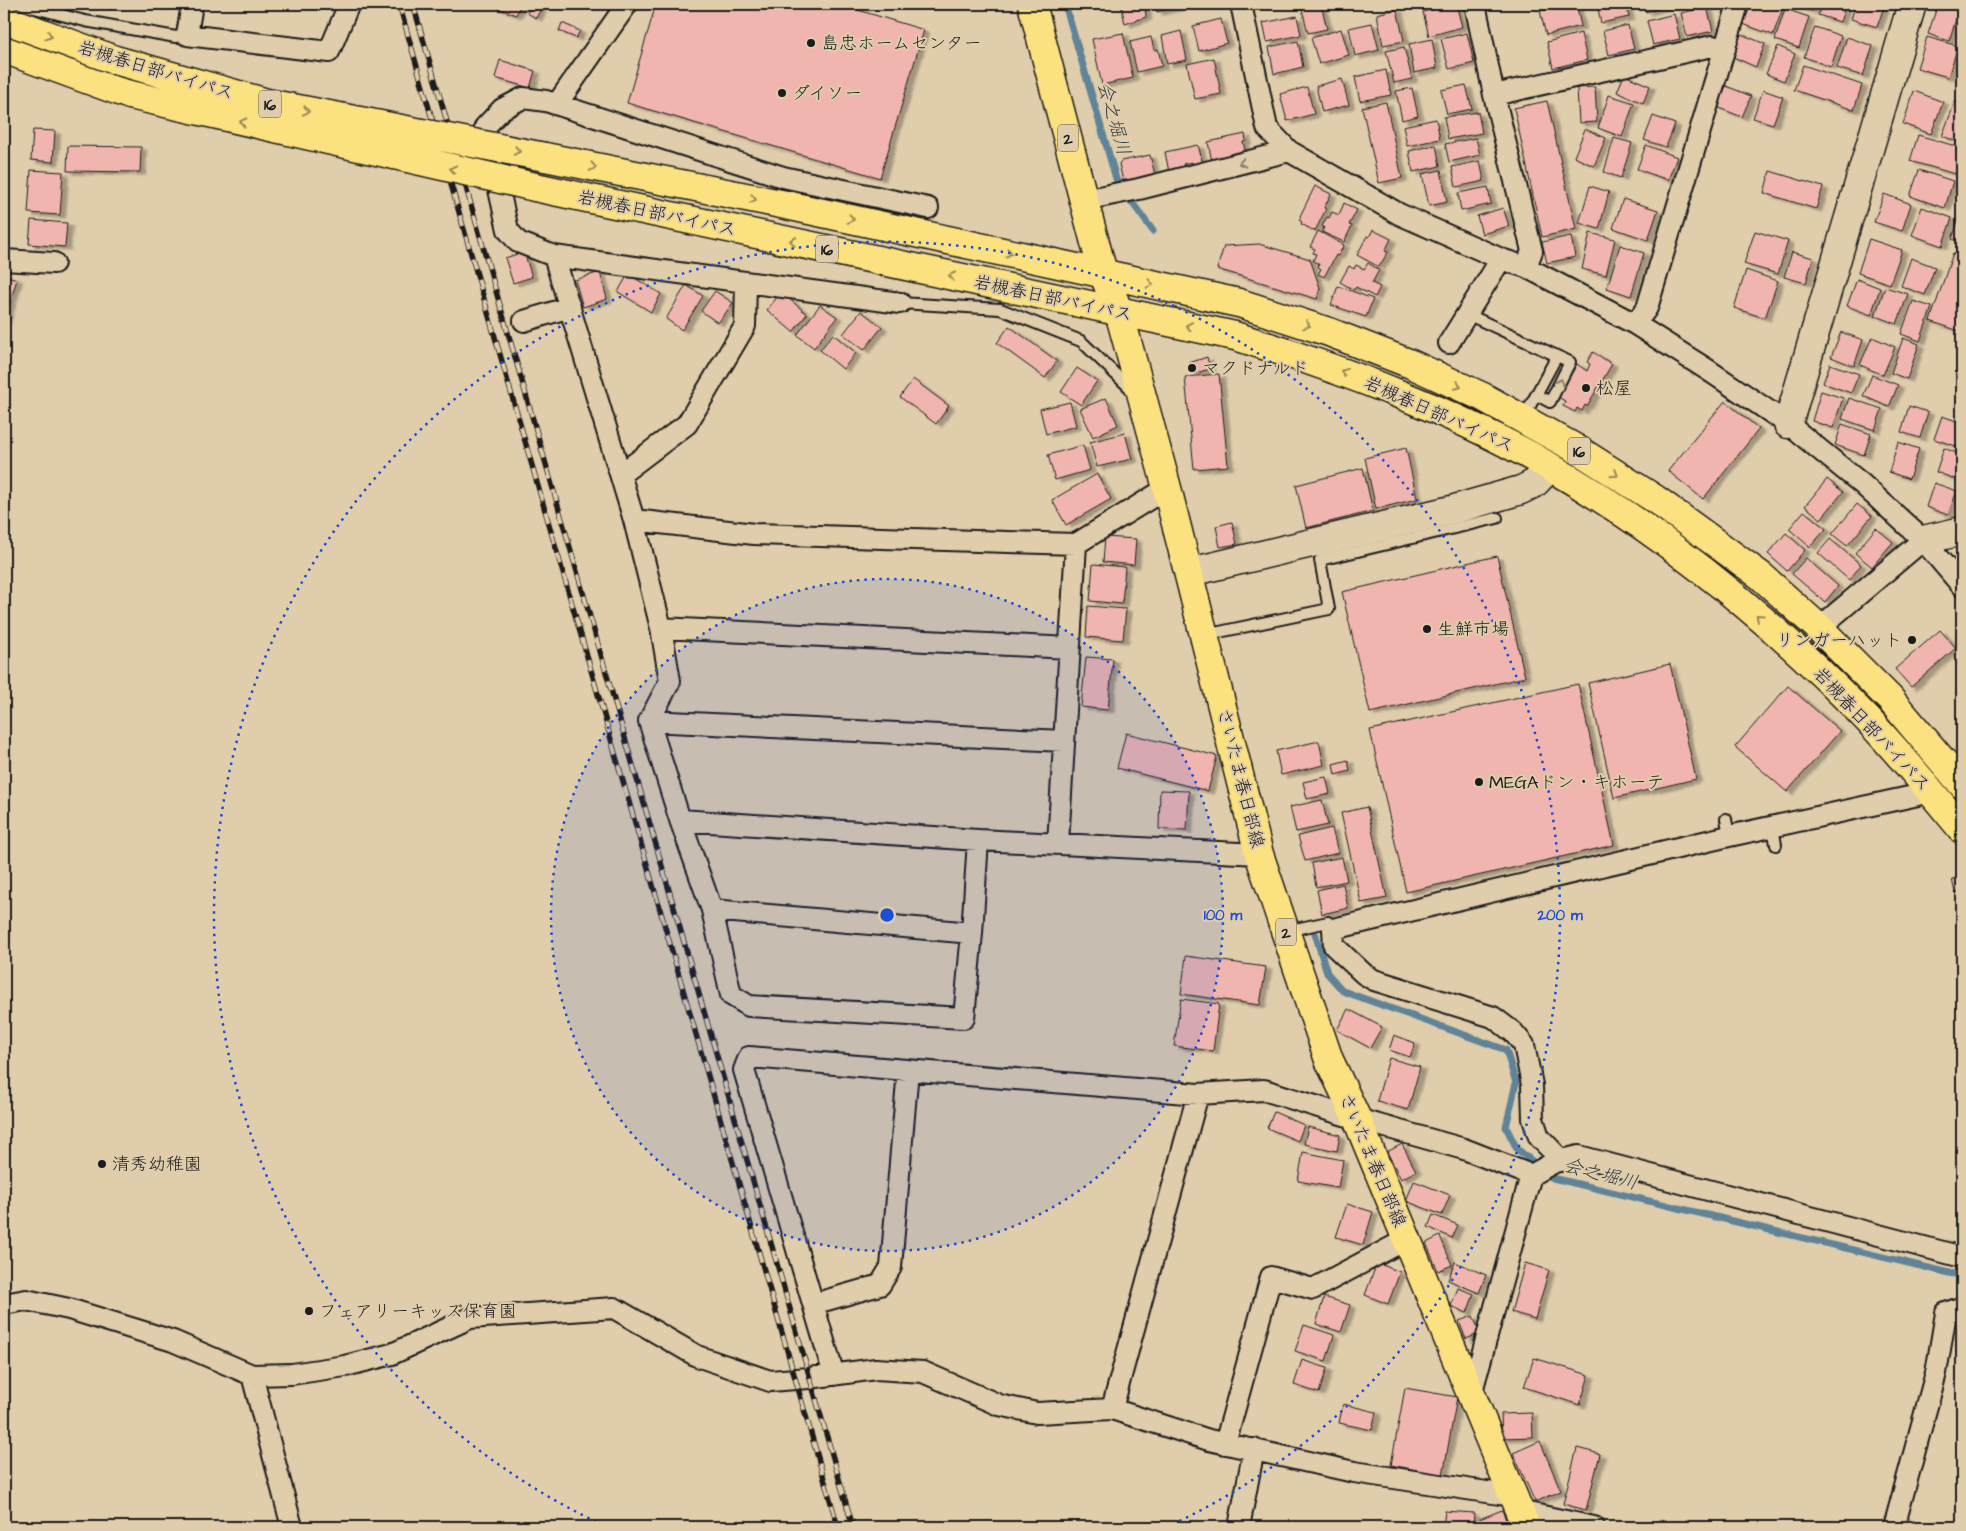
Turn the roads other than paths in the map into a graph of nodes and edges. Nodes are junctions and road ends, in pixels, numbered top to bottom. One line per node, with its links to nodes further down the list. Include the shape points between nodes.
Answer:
1 (18, 4): 11 (lane, via 85,21 176,38)
2 (192, 4): 11 (street)
3 (349, 4): 11 (street, via 328,52)
4 (627, 4): 15 (street)
5 (1032, 4): 17 (main road, さいたま春日部線 / 2)
6 (1241, 4): 16 (street, via 1267,128)
7 (1475, 4): 14 (street)
8 (1738, 4): 12 (street)
9 (1912, 4): 37 (street)
10 (4, 19): 24 (main road, 岩槻春日部バイパス / 16, one-way to 24, bridge, via 115,60 267,103 795,207)
11 (187, 35)
12 (1725, 48): 14 (street, via 1712,46); 31 (street, via 1647,308)
13 (4, 49): 28 (main road, 岩槻春日部バイパス / 16, one-way to 13, bridge, via 535,187 130,95)
14 (1494, 95): 23 (street, via 1532,251)
15 (557, 104): 18 (street, via 783,177); 19 (street, via 523,98 502,109 485,127 508,230 518,242)
16 (1289, 151): 17 (street, one-way to 17); 20 (street, via 1399,214)
17 (1096, 197): 24 (main road, さいたま春日部線 / 2)
18 (928, 208)
19 (554, 256): 25 (street); 27 (street)
20 (1501, 259): 23 (street); 29 (street)
21 (4, 260): 22 (street)
22 (54, 263)
23 (1526, 267): 31 (street)
24 (1103, 273): 28 (main road, さいたま春日部線 / 2); 36 (main road, 岩槻春日部バイパス / 16, one-way to 36, via 1239,303 1329,332 1411,364)
25 (746, 283): 26 (street); 39 (street, via 744,326 687,424)
26 (900, 303): 35 (lane, via 1000,308 1081,341)
27 (570, 307): 30 (street); 39 (street)
28 (1119, 312): 35 (main road, さいたま春日部線 / 2); 38 (main road, 岩槻春日部バイパス / 16, one-way to 28, via 1469,426 1317,362 1235,336)
29 (1467, 314): 32 (street); 33 (lane)
30 (524, 321)
31 (1635, 324): 37 (street)
32 (1449, 343)
33 (1558, 356): 34 (lane); 34 (lane, one-way to 33, via 1550,402 1570,362)
34 (1537, 395): 36 (lane)
35 (1143, 401): 40 (main road, さいたま春日部線 / 2)
36 (1523, 419): 50 (main road, 岩槻春日部バイパス / 16, one-way to 50, via 1655,499 1761,576)
37 (1788, 424): 45 (street, via 1862,484)
38 (1550, 467): 41 (street, via 1535,483); 56 (main road, 岩槻春日部バイパス / 16, one-way to 38, via 1868,721 1742,601 1640,524)
39 (621, 474): 43 (street)
40 (1167, 488): 46 (street); 47 (main road, さいたま春日部線 / 2)
41 (1459, 518): 42 (lane); 47 (street); 51 (lane, via 1320,560 1329,609)
42 (1497, 518)
43 (634, 520): 46 (street, via 754,534); 49 (street)
44 (1962, 531): 45 (street)
45 (1923, 540): 48 (street); 50 (street)
46 (1076, 544): 52 (street)
47 (1190, 572): 51 (main road, さいたま春日部線 / 2)
48 (1962, 586)
49 (661, 628): 52 (street); 53 (street, via 670,682)
50 (1819, 628): 55 (main road, 岩槻春日部バイパス / 16, via 1890,699)
51 (1213, 634): 61 (main road, さいたま春日部線 / 2)
52 (1070, 648): 54 (street)
53 (649, 721): 54 (street); 57 (street)
54 (1064, 740): 60 (street)
55 (1962, 784)
56 (1932, 792): 58 (main road, 岩槻春日部バイパス / 16); 63 (street, via 1775,836 1728,828)
57 (680, 820): 59 (street); 62 (street)
58 (1962, 828)
59 (978, 840): 60 (street); 65 (street)
60 (1058, 844): 61 (street)
61 (1259, 854): 64 (main road, さいたま春日部線 / 2)
62 (712, 910): 65 (street); 65 (street, via 731,994 749,1006 964,1018)
63 (1333, 929): 64 (lane, via 1328,922); 69 (street, via 1334,946 1374,980 1493,1017 1513,1032 1524,1045 1532,1085 1533,1119)
64 (1285, 931): 68 (main road, さいたま春日部線 / 2, via 1329,1060)
65 (972, 933)
66 (908, 1070): 67 (street); 73 (street, via 891,1267 880,1285); 73 (street, via 749,1057 744,1070)
67 (1198, 1094): 68 (street, via 1264,1090); 78 (street)
68 (1357, 1119): 69 (street, via 1464,1150); 70 (main road, さいたま春日部線 / 2)
69 (1544, 1168): 71 (street, via 1578,1156); 77 (street)
70 (1406, 1239): 77 (main road, さいたま春日部線 / 2); 79 (street, via 1313,1289 1271,1277)
71 (1962, 1257)
72 (4, 1304): 75 (street, via 26,1300 69,1309 173,1341)
73 (813, 1304): 76 (street)
74 (1962, 1307): 86 (street, via 1946,1313 1936,1373)
75 (252, 1375): 76 (street, via 292,1374 392,1354 470,1318 614,1308 697,1356 770,1381); 82 (street)
76 (834, 1375): 78 (street, via 876,1369 923,1372 999,1405 1038,1413)
77 (1471, 1395): 81 (main road, さいたま春日部線 / 2)
78 (1112, 1409): 79 (street)
79 (1225, 1444): 80 (street)
80 (1254, 1449): 81 (street); 83 (street)
81 (1519, 1512): 84 (street)
82 (292, 1527)
83 (1239, 1527)
84 (1594, 1527)
85 (1884, 1527): 86 (street)
86 (1894, 1527): 87 (street)
87 (1900, 1527)

